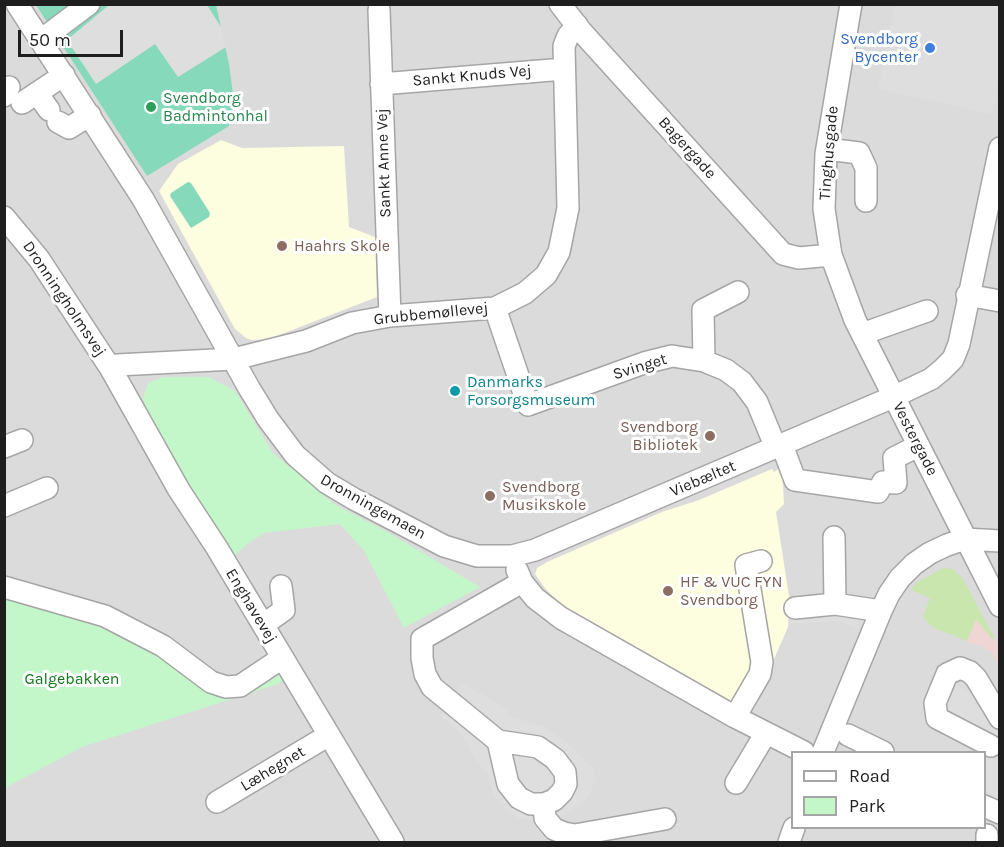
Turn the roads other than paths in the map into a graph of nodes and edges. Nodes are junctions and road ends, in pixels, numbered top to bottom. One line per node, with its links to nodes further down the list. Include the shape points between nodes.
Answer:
1 (17, 4): 7 (street, Dronningemaen)
2 (88, 4): 7 (street)
3 (560, 4): 6 (street, Bagergade)
4 (851, 4): 14 (street, Tinghusgade)
5 (378, 10): 10 (street, Sankt Anne Vej)
6 (577, 26): 8 (street, Grubbemøllevej, via 564,46); 17 (street, Bagergade, via 783,254 799,258)
7 (41, 40): 9 (street, Dronningemaen)
8 (564, 69): 10 (street, Sankt Knuds Vej); 21 (street, Grubbemøllevej, via 568,208 559,252 546,275)
9 (64, 75): 11 (street); 12 (street, Dronningemaen)
10 (381, 84): 23 (street, Sankt Anne Vej)
11 (30, 102): 12 (street, via 69,128)
12 (90, 115): 25 (street, Dronningemaen)
13 (999, 148): 19 (street, Vestergade)
14 (826, 149): 15 (street, via 859,153 866,168); 17 (street, Tinghusgade, via 824,209)
15 (866, 201)
16 (4, 216): 27 (street, Dronningholmsvej, via 39,259)
17 (831, 255): 24 (street, Tinghusgade)
18 (738, 292): 26 (street, via 703,310)
19 (967, 295): 20 (street); 28 (street, Vestergade, via 952,359 931,379)
20 (999, 301)
21 (495, 308): 23 (street, Grubbemøllevej); 26 (street, Svinget, via 528,405 644,363 672,356)
22 (927, 311): 24 (street)
23 (390, 316): 25 (street, Grubbemøllevej, via 352,323 281,349)
24 (862, 334): 28 (street, Tinghusgade)
25 (234, 359): 27 (street, Dronningholmsvej, via 117,364); 36 (street, Dronningemaen, via 282,439 327,483 444,546 477,556)
26 (704, 361): 30 (street, Svinget, via 742,382 757,402)
27 (111, 369): 45 (street, Enghavevej)
28 (893, 397): 29 (street, Vestergade); 30 (street, Viebæltet)
29 (918, 446): 30 (street, Svinget, via 894,458 896,483 883,482 878,492 795,480); 34 (street, Vestergade)
30 (779, 447): 36 (street, Viebæltet, via 550,544)
31 (47, 488): 32 (street)
32 (4, 506)
33 (834, 537): 41 (street)
34 (965, 539): 35 (street); 42 (street, Vestergade); 44 (street, via 947,544 914,564 900,578)
35 (999, 541)
36 (512, 556): 38 (street)
37 (761, 561): 47 (street, via 746,565 762,662 760,674)
38 (522, 582): 47 (street, via 543,606 561,618); 52 (street, via 422,639 425,674 432,687)
39 (281, 586): 45 (street, via 284,610)
40 (4, 587): 46 (street, via 105,616 163,646 211,682 226,687 240,686)
41 (835, 604): 43 (street); 44 (street)
42 (999, 606)
43 (795, 608)
44 (881, 611): 55 (street)
45 (262, 625): 46 (street, Enghavevej)
46 (282, 658): 50 (street, Enghavevej)
47 (735, 717): 49 (street)
48 (999, 718): 53 (street, via 970,672 958,668 947,674 935,703 937,718)
49 (766, 733): 54 (street); 57 (street)
50 (329, 735): 58 (street, Læhegnet); 61 (street, Enghavevej)
51 (848, 735): 56 (street)
52 (498, 741): 59 (street, via 508,784 519,798 531,804); 59 (street, via 538,747 565,772 562,792)
53 (991, 746)
54 (800, 751)
55 (824, 751)
56 (879, 751)
57 (736, 783)
58 (217, 802)
59 (544, 804): 60 (street, via 545,818 554,829 575,835)
60 (665, 819)
61 (393, 843)

